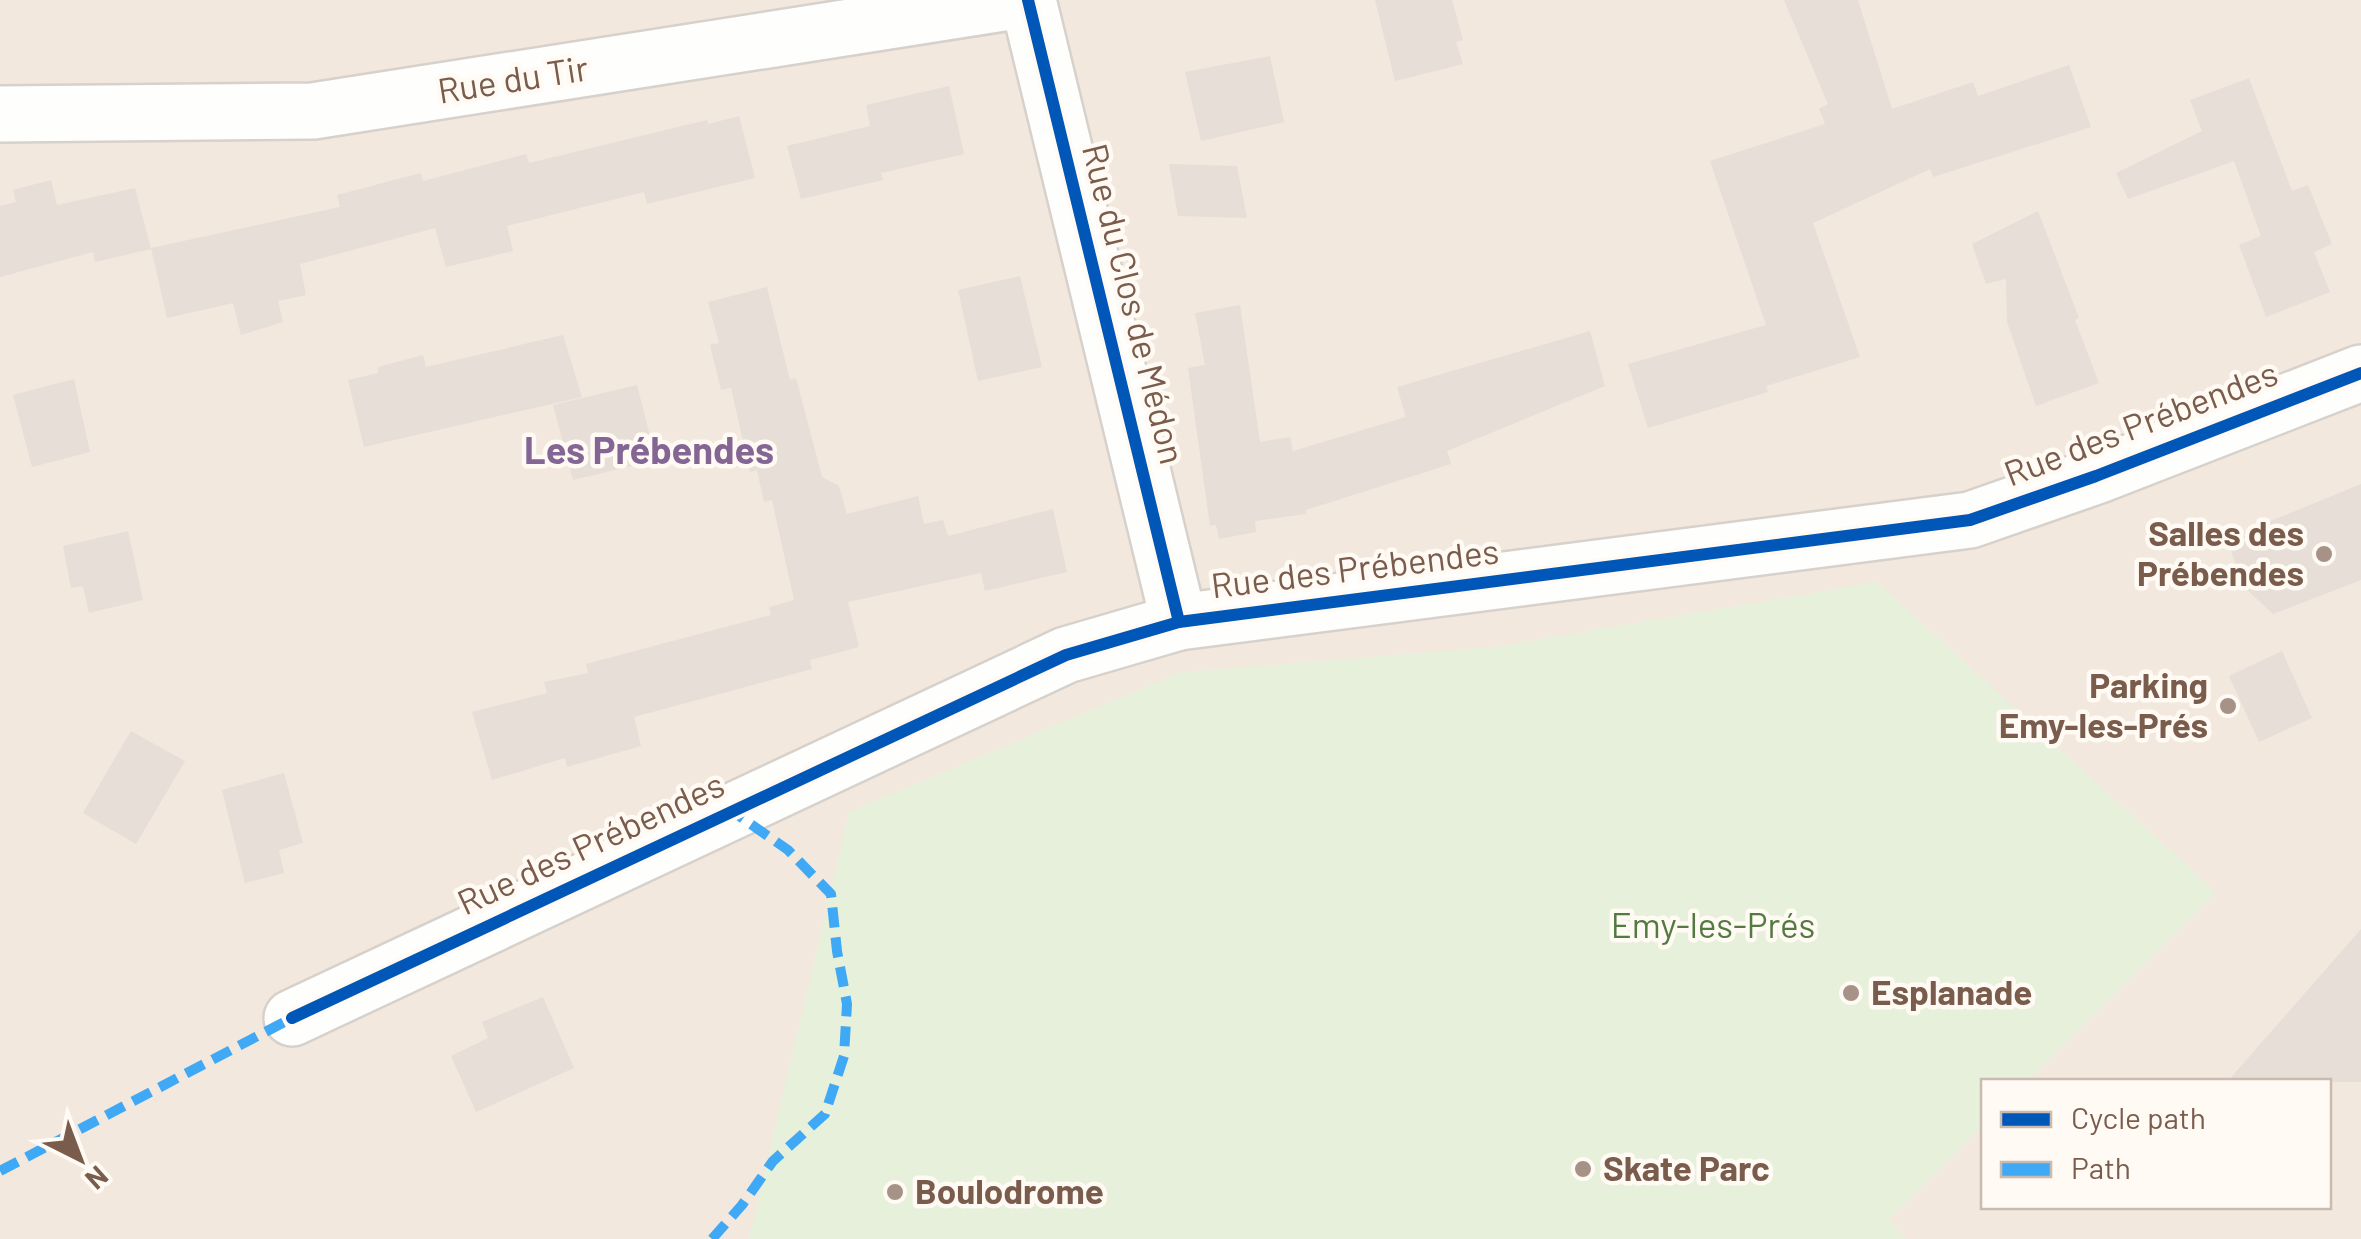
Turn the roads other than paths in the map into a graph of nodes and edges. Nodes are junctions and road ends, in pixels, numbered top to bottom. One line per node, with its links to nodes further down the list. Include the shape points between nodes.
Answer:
1 (1025, 0): 2 (street, Rue du Tir, via 313,111); 4 (street, Rue du Clos de Médon)
2 (0, 114)
3 (2361, 373): 4 (street, Rue des Prébendes, via 1970,520)
4 (1179, 622): 5 (street, Rue des Prébendes, via 1066,655)
5 (292, 1018)

